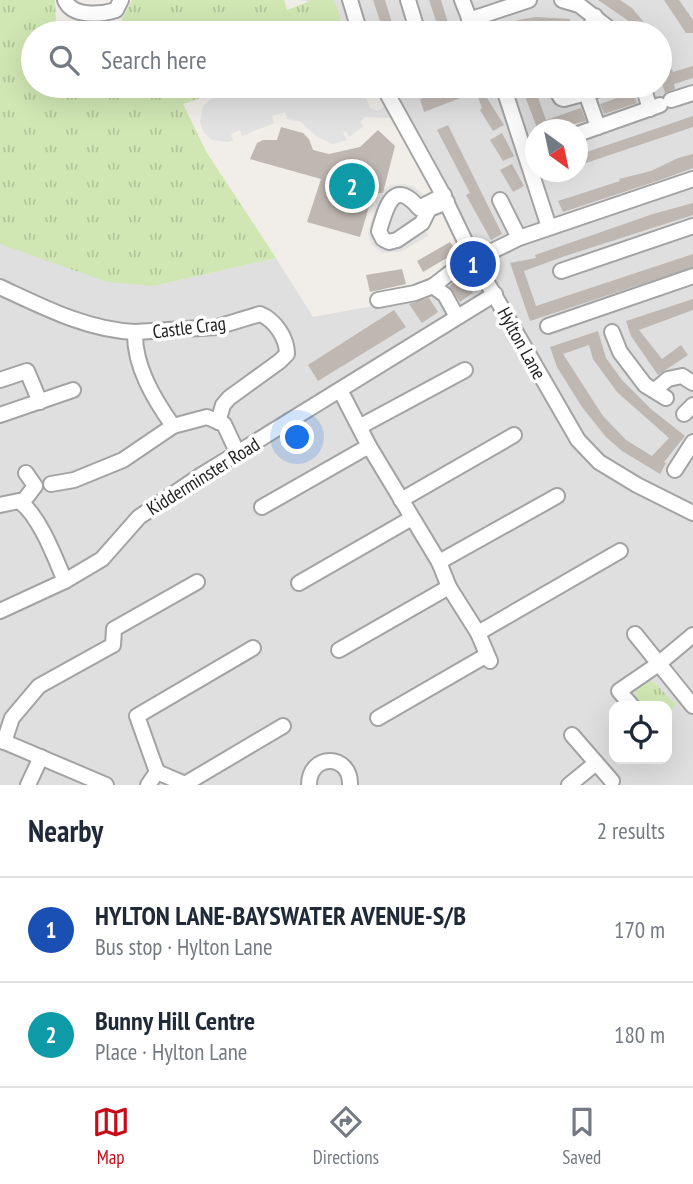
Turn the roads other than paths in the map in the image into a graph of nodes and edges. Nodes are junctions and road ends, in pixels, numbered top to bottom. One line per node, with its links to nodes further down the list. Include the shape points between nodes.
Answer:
1 (65, 0): 2 (street, via 69,8 85,12 116,10)
2 (121, 0)
3 (350, 0): 9 (street)
4 (408, 0): 10 (street)
5 (461, 0): 11 (street)
6 (529, 0): 12 (street)
7 (562, 0): 8 (street)
8 (596, 16): 13 (street); 14 (street)
9 (356, 21)
10 (414, 21)
11 (470, 21)
12 (485, 21)
13 (594, 21)
14 (602, 21)
15 (693, 93): 20 (street)
16 (390, 98): 26 (street, Hylton Lane)
17 (508, 98): 23 (street)
18 (588, 98): 21 (street)
19 (654, 98): 20 (street)
20 (660, 105): 21 (street)
21 (598, 127): 22 (street)
22 (588, 130)
23 (525, 139)
24 (693, 179): 29 (street)
25 (538, 182): 29 (street)
26 (445, 199): 26 (street, via 397,240 389,242 379,232 392,197 407,197 419,208); 31 (street, Hylton Lane)
27 (500, 200): 30 (street)
28 (693, 226): 33 (street)
29 (549, 227): 30 (street)
30 (519, 238): 31 (street)
31 (474, 260): 37 (street, Hylton Lane)
32 (456, 269): 35 (street)
33 (561, 271)
34 (693, 276): 40 (street, via 602,312)
35 (433, 286): 38 (street); 39 (street)
36 (0, 287): 41 (street, via 86,324)
37 (495, 294): 39 (street, Kidderminster Road); 64 (street, Hylton Lane, via 578,440 599,462)
38 (378, 300)
39 (457, 317): 47 (street, Kidderminster Road)
40 (548, 326)
41 (135, 332): 50 (street, Castle Crag, via 218,327 260,314 273,323 287,354 229,398); 51 (street, via 135,349 145,377)
42 (612, 332): 45 (street, via 620,352 645,385 660,394 668,379 682,376)
43 (465, 370): 52 (street)
44 (0, 380): 48 (street, via 27,371)
45 (693, 383)
46 (72, 390): 48 (street)
47 (340, 390): 52 (street); 56 (street, Kidderminster Road)
48 (40, 402): 49 (street)
49 (0, 415)
50 (218, 422): 51 (street, via 207,417); 56 (street, via 224,424)
51 (173, 426): 59 (street, via 123,460)
52 (361, 426): 55 (street)
53 (514, 435): 61 (street)
54 (693, 442): 57 (street)
55 (369, 446): 61 (street); 63 (street)
56 (238, 454): 68 (street, Kidderminster Road, via 139,517 102,558)
57 (676, 470)
58 (26, 473): 62 (street, via 35,486)
59 (51, 484)
60 (557, 496): 67 (street)
61 (401, 500): 65 (street)
62 (10, 503): 68 (street, via 30,511)
63 (262, 507)
64 (693, 513)
65 (412, 518): 67 (street); 70 (street)
66 (620, 551): 73 (street)
67 (439, 562): 71 (street)
68 (65, 581): 72 (street, Kidderminster Road)
69 (197, 582): 84 (street, via 114,629 113,645 39,686 12,718)
70 (299, 583)
71 (449, 587): 73 (street); 77 (street)
72 (2, 607)
73 (478, 633): 81 (street, via 488,658)
74 (635, 634): 78 (street)
75 (693, 635): 78 (street)
76 (253, 648): 87 (street, via 137,716)
77 (339, 650)
78 (657, 665): 79 (street, via 618,691); 80 (street)
79 (627, 701)
80 (693, 706)
81 (378, 718)
82 (283, 726): 87 (street, via 186,784)
83 (572, 735): 86 (street)
84 (2, 741): 85 (street)
85 (41, 757): 89 (street); 90 (street)
86 (596, 763): 88 (street); 94 (street)
87 (157, 772): 91 (street)
88 (611, 781)
89 (103, 784)
90 (27, 785)
91 (149, 785)
92 (309, 785): 93 (street, via 312,771 328,761 346,769)
93 (350, 785)
94 (569, 785)

